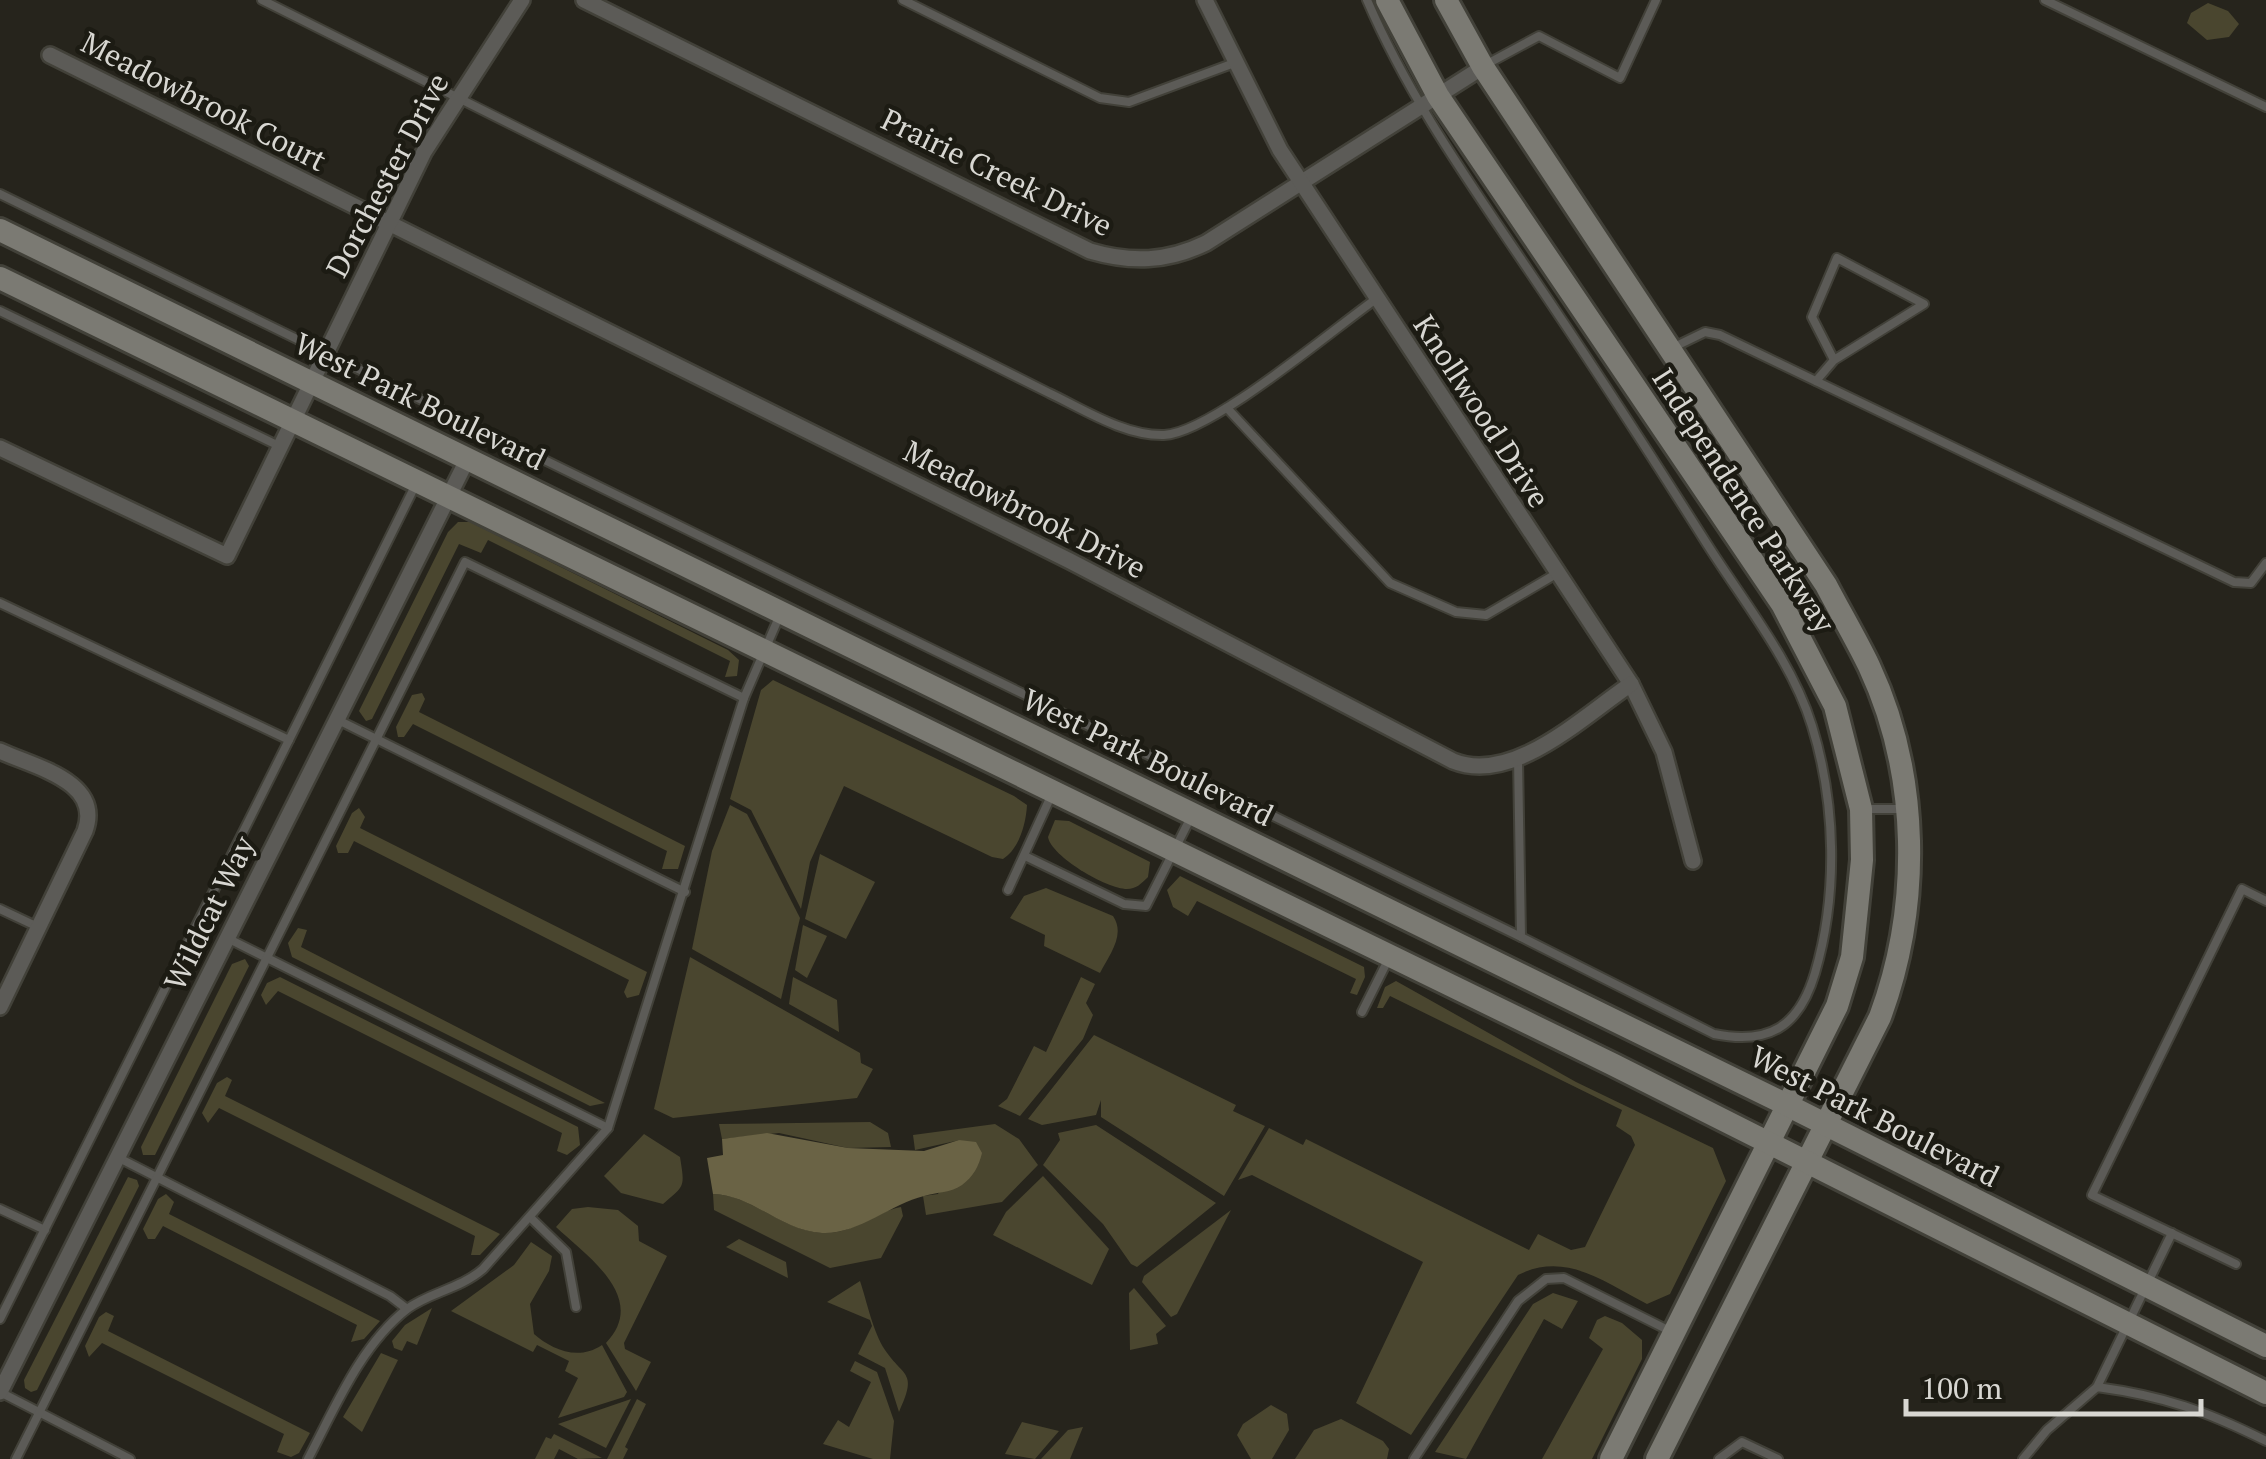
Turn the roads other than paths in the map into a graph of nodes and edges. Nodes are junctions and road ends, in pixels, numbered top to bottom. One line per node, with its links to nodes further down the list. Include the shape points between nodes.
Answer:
1 (262, 0): 14 (lane)
2 (522, 0): 14 (street, Dorchester Drive)
3 (584, 0): 17 (street, Prairie Creek Drive, via 1114,258 1163,258 1194,249)
4 (902, 0): 12 (lane, via 1100,98 1129,102)
5 (1205, 0): 12 (street, Knollwood Drive)
6 (1367, 0): 15 (lane)
7 (1387, 0): 15 (main road, Independence Parkway)
8 (1446, 0): 13 (main road, Independence Parkway)
9 (1656, 0): 13 (lane, via 1620,78 1539,36)
10 (2045, 0): 16 (lane)
11 (50, 55): 19 (street, Meadowbrook Court)
12 (1237, 62): 17 (street, Knollwood Drive)
13 (1483, 67): 15 (street, Prairie Creek Drive); 24 (main road, Independence Parkway)
14 (456, 98): 19 (street, Dorchester Drive); 29 (lane, via 1106,421 1162,435)
15 (1429, 102): 17 (street, Prairie Creek Drive); 37 (main road, Independence Parkway); 62 (lane, via 1793,682 1812,724 1827,788 1831,850 1815,973 1804,1002 1772,1033 1747,1041 1714,1034)
16 (2266, 107)
17 (1301, 183): 22 (street, Knollwood Drive)
18 (0, 194): 25 (lane)
19 (386, 223): 25 (street, Dorchester Drive); 49 (street, Meadowbrook Drive, via 1452,760 1478,768)
20 (0, 230): 28 (main road, West Park Boulevard)
21 (0, 278): 30 (main road)
22 (1376, 299): 29 (lane); 39 (street, Knollwood Drive)
23 (0, 311): 31 (lane)
24 (1670, 349): 27 (lane, via 1712,332); 35 (main road, Independence Parkway)
25 (326, 354): 28 (street, Dorchester Drive); 62 (lane)
26 (1834, 360): 26 (lane, via 1849,351 1924,304 1837,258 1812,317); 27 (lane)
27 (1816, 381): 38 (lane, via 2234,582 2251,583)
28 (312, 382): 30 (street, Dorchester Drive); 33 (main road, West Park Boulevard)
29 (1227, 408): 39 (lane, via 1390,583 1456,612 1486,616)
30 (294, 420): 31 (street, Dorchester Drive); 34 (main road)
31 (280, 447): 32 (street, Dorchester Drive, via 226,556)
32 (0, 448)
33 (468, 458): 36 (street, Wildcat Way); 41 (main road, West Park Boulevard)
34 (418, 480): 36 (main road); 47 (lane)
35 (1760, 484): 37 (lane); 52 (main road, Independence Parkway, via 1871,669)
36 (449, 495): 42 (main road); 45 (street, Wildcat Way)
37 (1720, 511): 51 (main road, Independence Parkway, via 1782,604 1836,706)
38 (2266, 562)
39 (1556, 574): 43 (street, Knollwood Drive)
40 (0, 603): 47 (lane)
41 (782, 611): 42 (lane); 53 (main road, West Park Boulevard)
42 (764, 649): 44 (lane); 50 (main road)
43 (1631, 684): 49 (street, Meadowbrook Drive); 56 (street, Knollwood Drive, via 1664,752)
44 (744, 698): 46 (lane, via 465,562); 58 (lane)
45 (336, 718): 46 (lane); 63 (street, Wildcat Way)
46 (377, 739): 58 (lane); 65 (lane)
47 (289, 740): 77 (lane)
48 (0, 751): 61 (street, via 70,782 86,798 88,820)
49 (1518, 759): 62 (lane)
50 (1054, 791): 54 (main road); 55 (lane)
51 (1861, 809): 52 (lane); 68 (main road, Independence Parkway, via 1852,957 1837,1006)
52 (1908, 810): 69 (main road, Independence Parkway, via 1900,964)
53 (1193, 813): 54 (lane); 68 (main road, West Park Boulevard)
54 (1175, 850): 55 (lane, via 1146,906 1124,904); 64 (main road)
55 (1025, 856): 57 (lane)
56 (1693, 861)
57 (1008, 890)
58 (685, 892): 70 (lane)
59 (2266, 901): 78 (lane, via 2242,889 2092,1195)
60 (0, 909): 61 (lane)
61 (38, 928): 66 (street)
62 (1521, 937)
63 (227, 938): 65 (lane); 72 (street, Wildcat Way)
64 (1391, 956): 67 (lane); 71 (main road)
65 (267, 958): 70 (lane); 74 (lane)
66 (0, 1007)
67 (1362, 1012)
68 (1789, 1106): 69 (main road, West Park Boulevard); 71 (main road, Independence Parkway)
69 (1828, 1125): 73 (main road, Independence Parkway); 80 (main road, West Park Boulevard)
70 (608, 1128): 76 (lane)
71 (1771, 1142): 73 (main road); 85 (main road, Independence Parkway)
72 (117, 1158): 74 (lane); 89 (street, Wildcat Way)
73 (1809, 1161): 84 (main road); 87 (main road, Independence Parkway)
74 (157, 1178): 82 (lane); 91 (lane)
75 (0, 1209): 77 (lane)
76 (532, 1219): 81 (lane, via 566,1252); 82 (lane, via 464,1285)
77 (44, 1230): 83 (lane)
78 (2172, 1233): 79 (lane); 80 (lane)
79 (2236, 1264)
80 (2147, 1286): 84 (lane); 86 (main road, West Park Boulevard)
81 (576, 1307)
82 (408, 1309): 96 (lane, via 360,1361)
83 (0, 1320)
84 (2129, 1323): 88 (lane); 90 (main road)
85 (1674, 1333): 87 (main road); 97 (lane, via 1564,1278 1546,1279 1518,1301); 98 (main road, Independence Parkway)
86 (2266, 1346)
87 (1712, 1352): 93 (main road, Independence Parkway)
88 (2096, 1388): 92 (lane, via 2190,1405); 101 (lane)
89 (0, 1392): 91 (lane)
90 (2266, 1393)
91 (40, 1412): 94 (lane); 95 (lane)
92 (2266, 1440)
93 (1660, 1458)
94 (16, 1459)
95 (130, 1459)
96 (308, 1459)
97 (1414, 1459)
98 (1611, 1459)
99 (1719, 1459): 100 (lane, via 1742,1442)
100 (1778, 1459)
101 (2024, 1459)

